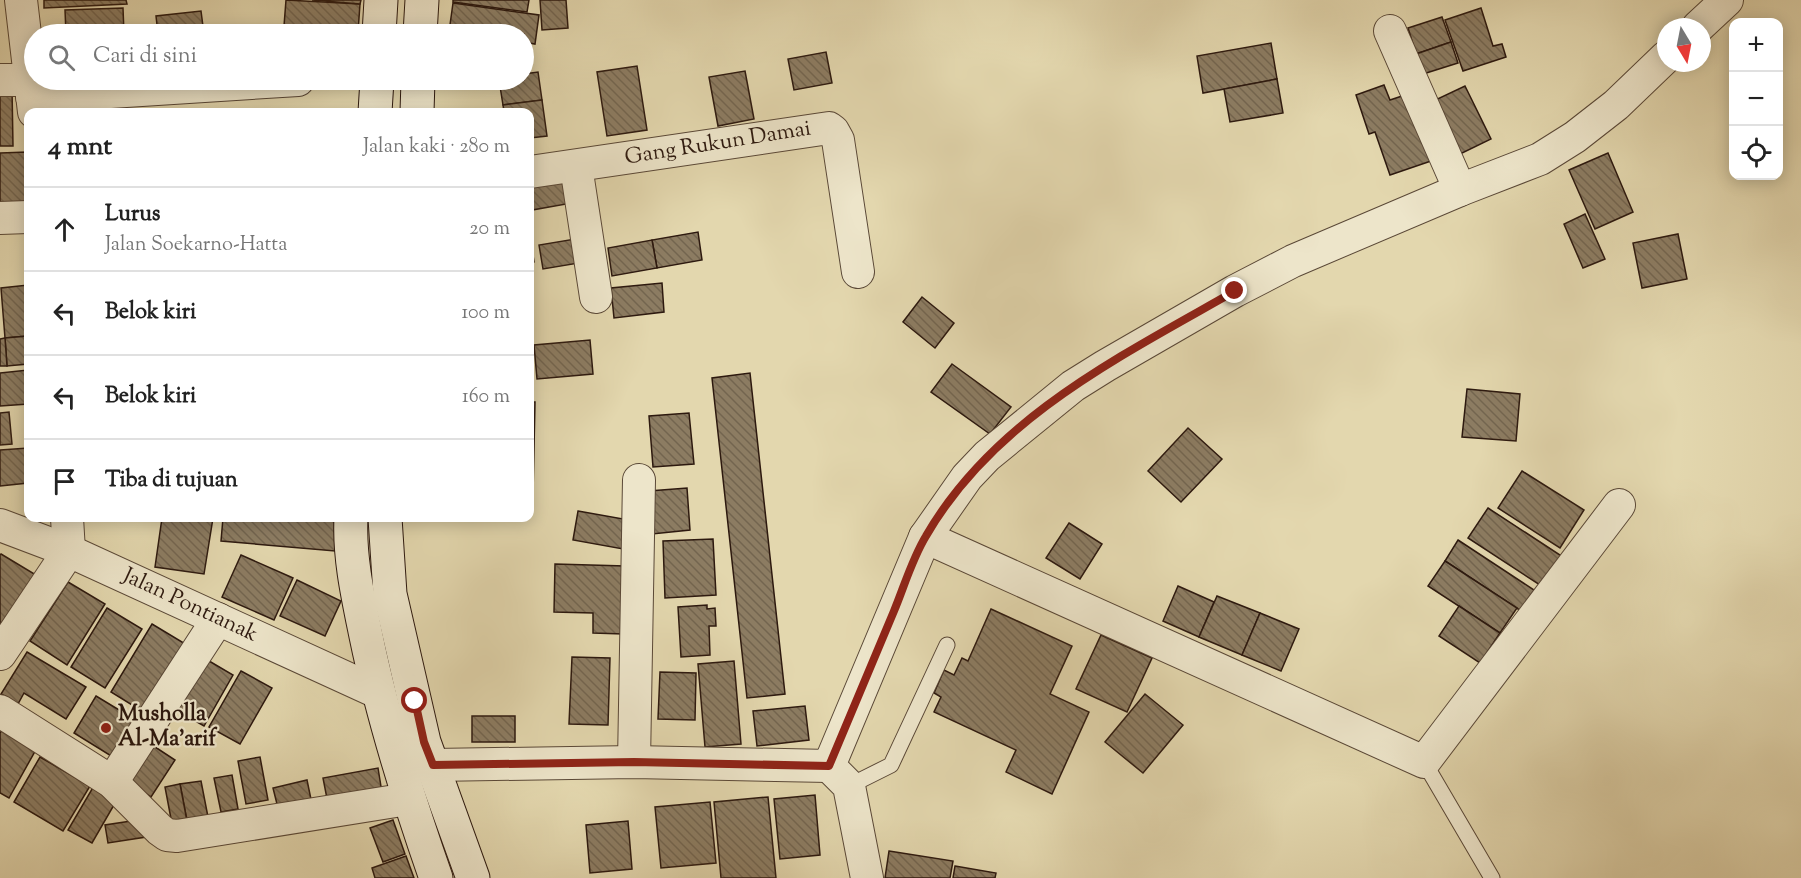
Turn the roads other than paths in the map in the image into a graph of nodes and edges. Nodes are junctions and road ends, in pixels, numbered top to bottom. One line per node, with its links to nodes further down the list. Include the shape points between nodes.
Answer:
1 (21, 0): 8 (street)
2 (381, 0): 6 (main road)
3 (422, 0): 7 (main road)
4 (1727, 0): 5 (street)
5 (1708, 18)
6 (380, 24)
7 (421, 24)
8 (24, 26)
9 (1390, 31): 20 (street)
10 (1657, 66): 20 (street, via 1575,137 1540,159)
11 (0, 80): 15 (street)
12 (142, 90): 15 (street)
13 (376, 90): 16 (main road)
14 (418, 90): 17 (main road)
15 (32, 97)
16 (375, 108)
17 (417, 108)
18 (576, 166): 19 (street, Gang Rukun Damai); 23 (street, Gang Rukun Damai, via 829,128 838,140); 24 (street)
19 (534, 171)
20 (1460, 190): 31 (street, via 1293,261 1105,366 1046,407 987,456 967,477)
21 (24, 217): 22 (street)
22 (0, 218)
23 (858, 272)
24 (596, 297)
25 (639, 480): 39 (street)
26 (1619, 505): 40 (street)
27 (68, 522): 32 (street)
28 (351, 522): 36 (main road, via 352,563)
29 (385, 522): 38 (main road, via 390,594)
30 (0, 525): 32 (street, Jalan Pontianak)
31 (925, 537): 40 (street); 41 (street)
32 (69, 551): 33 (street, Jalan Pontianak); 35 (street)
33 (218, 619): 36 (street, Jalan Pontianak); 42 (street)
34 (947, 645): 41 (lane, via 891,765)
35 (0, 654)
36 (377, 692): 38 (main road)
37 (0, 711): 42 (street)
38 (417, 752): 39 (street); 43 (main road); 45 (main road)
39 (634, 762): 41 (street)
40 (1424, 762): 47 (lane)
41 (839, 776): 46 (street)
42 (112, 782): 43 (street, via 160,830 177,836)
43 (408, 799): 44 (main road)
44 (436, 878)
45 (473, 878)
46 (867, 878)
47 (1492, 878)

